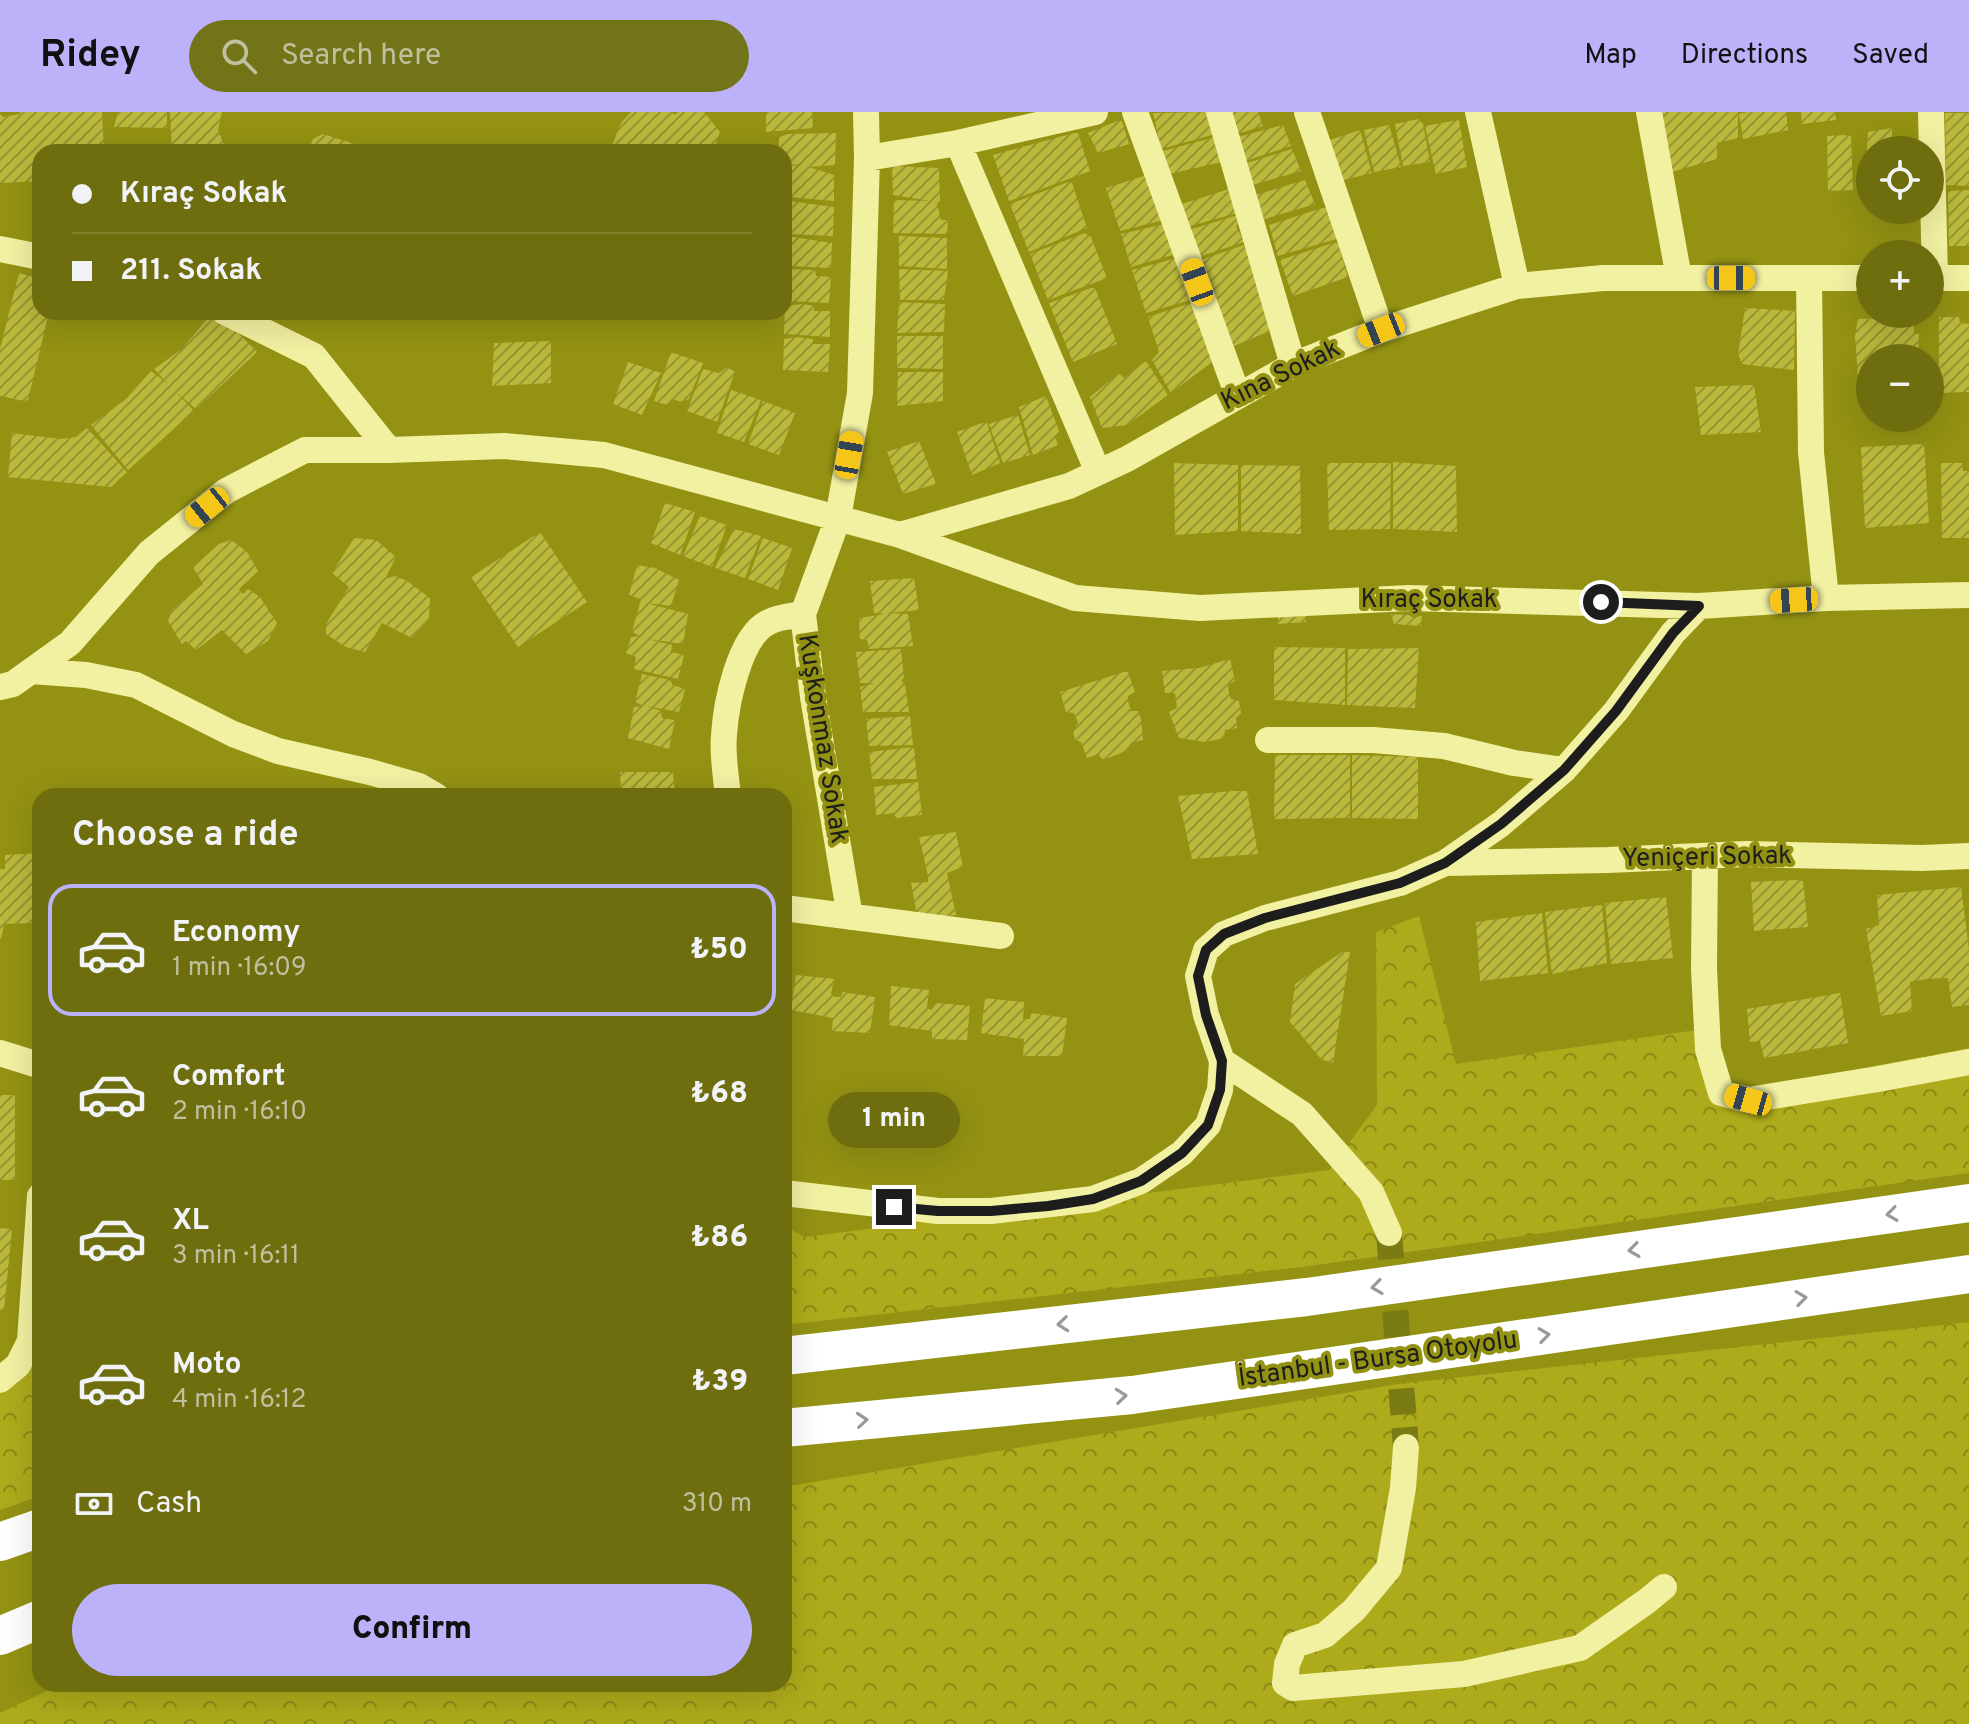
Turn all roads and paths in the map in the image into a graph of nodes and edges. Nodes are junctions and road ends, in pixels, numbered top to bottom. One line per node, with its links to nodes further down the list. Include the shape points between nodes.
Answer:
1 (866, 112): 11 (street, Kuşkonmaz Sokak)
2 (1095, 112): 9 (street)
3 (1135, 112): 24 (street)
4 (1219, 112): 23 (street)
5 (1307, 112): 22 (street)
6 (1478, 112): 20 (street)
7 (1649, 112): 15 (street)
8 (1931, 112): 12 (street)
9 (1051, 116): 10 (street)
10 (958, 143): 11 (street); 26 (street)
11 (867, 158): 27 (street, Kuşkonmaz Sokak, via 860,393)
12 (1932, 240)
13 (0, 249): 14 (street)
14 (32, 255)
15 (1679, 278): 16 (street, Kına Sokak); 20 (street, Kına Sokak)
16 (1809, 278): 17 (street, Kına Sokak); 30 (street, via 1811,452)
17 (1856, 278)
18 (1944, 278): 19 (street)
19 (1969, 278)
20 (1517, 286): 22 (street, Kına Sokak)
21 (241, 320): 25 (street, via 314,356)
22 (1381, 330): 23 (street, Kına Sokak)
23 (1293, 365): 24 (street, Kına Sokak)
24 (1238, 396): 26 (street, Kına Sokak)
25 (389, 450): 27 (street, Kıraç Sokak, via 504,446 604,455); 33 (street, Kıraç Sokak, via 305,450 226,491 149,553 70,643)
26 (1098, 472): 28 (street, Kına Sokak, via 1069,486)
27 (838, 518): 28 (street, Kıraç Sokak); 32 (street, Kuşkonmaz Sokak)
28 (900, 535): 31 (street, Kıraç Sokak, via 1075,598 1200,608 1409,598)
29 (1969, 595): 30 (street, Kıraç Sokak)
30 (1826, 598): 31 (street, Kıraç Sokak)
31 (1699, 606): 36 (street)
32 (803, 614): 38 (street, via 767,623 750,640 735,673 723,738); 43 (street, Kuşkonmaz Sokak)
33 (31, 671): 34 (street, Kıraç Sokak); 37 (street, via 136,685 278,751)
34 (0, 687)
35 (1268, 740): 36 (street, via 1444,746)
36 (1564, 770): 41 (street)
37 (422, 788)
38 (727, 788)
39 (1705, 856): 40 (street, Yeniçeri Sokak); 41 (street, Yeniçeri Sokak); 47 (street, via 1708,1049 1721,1093 1748,1100)
40 (1969, 856)
41 (1445, 863): 46 (street, via 1400,883 1224,934 1206,950 1198,976)
42 (792, 909): 43 (street)
43 (850, 917): 44 (street)
44 (1001, 936)
45 (0, 1053): 48 (street)
46 (1222, 1061): 49 (street, via 1220,1090 1208,1125 1182,1153 1141,1181 1093,1199 991,1211 938,1211); 51 (street, via 1302,1114 1371,1192)
47 (1969, 1062)
48 (32, 1063)
49 (792, 1194)
50 (1969, 1203): 54 (highway, one-way to 54, via 1307,1297)
51 (1389, 1233)
52 (1969, 1274): 56 (highway, İstanbul - Bursa Otoyolu, one-way to 52, via 1132,1395)
53 (32, 1312): 55 (street, via 30,1341 18,1365)
54 (792, 1355)
55 (0, 1380)
56 (792, 1427)
57 (1406, 1447): 60 (street, via 1389,1568 1325,1635 1295,1645 1285,1683 1293,1688 1464,1674 1580,1648)
58 (32, 1531): 59 (highway)
59 (0, 1542)
60 (1664, 1587)
61 (32, 1612): 63 (highway)
62 (32, 1622): 64 (highway)
63 (0, 1623)
64 (0, 1636)

